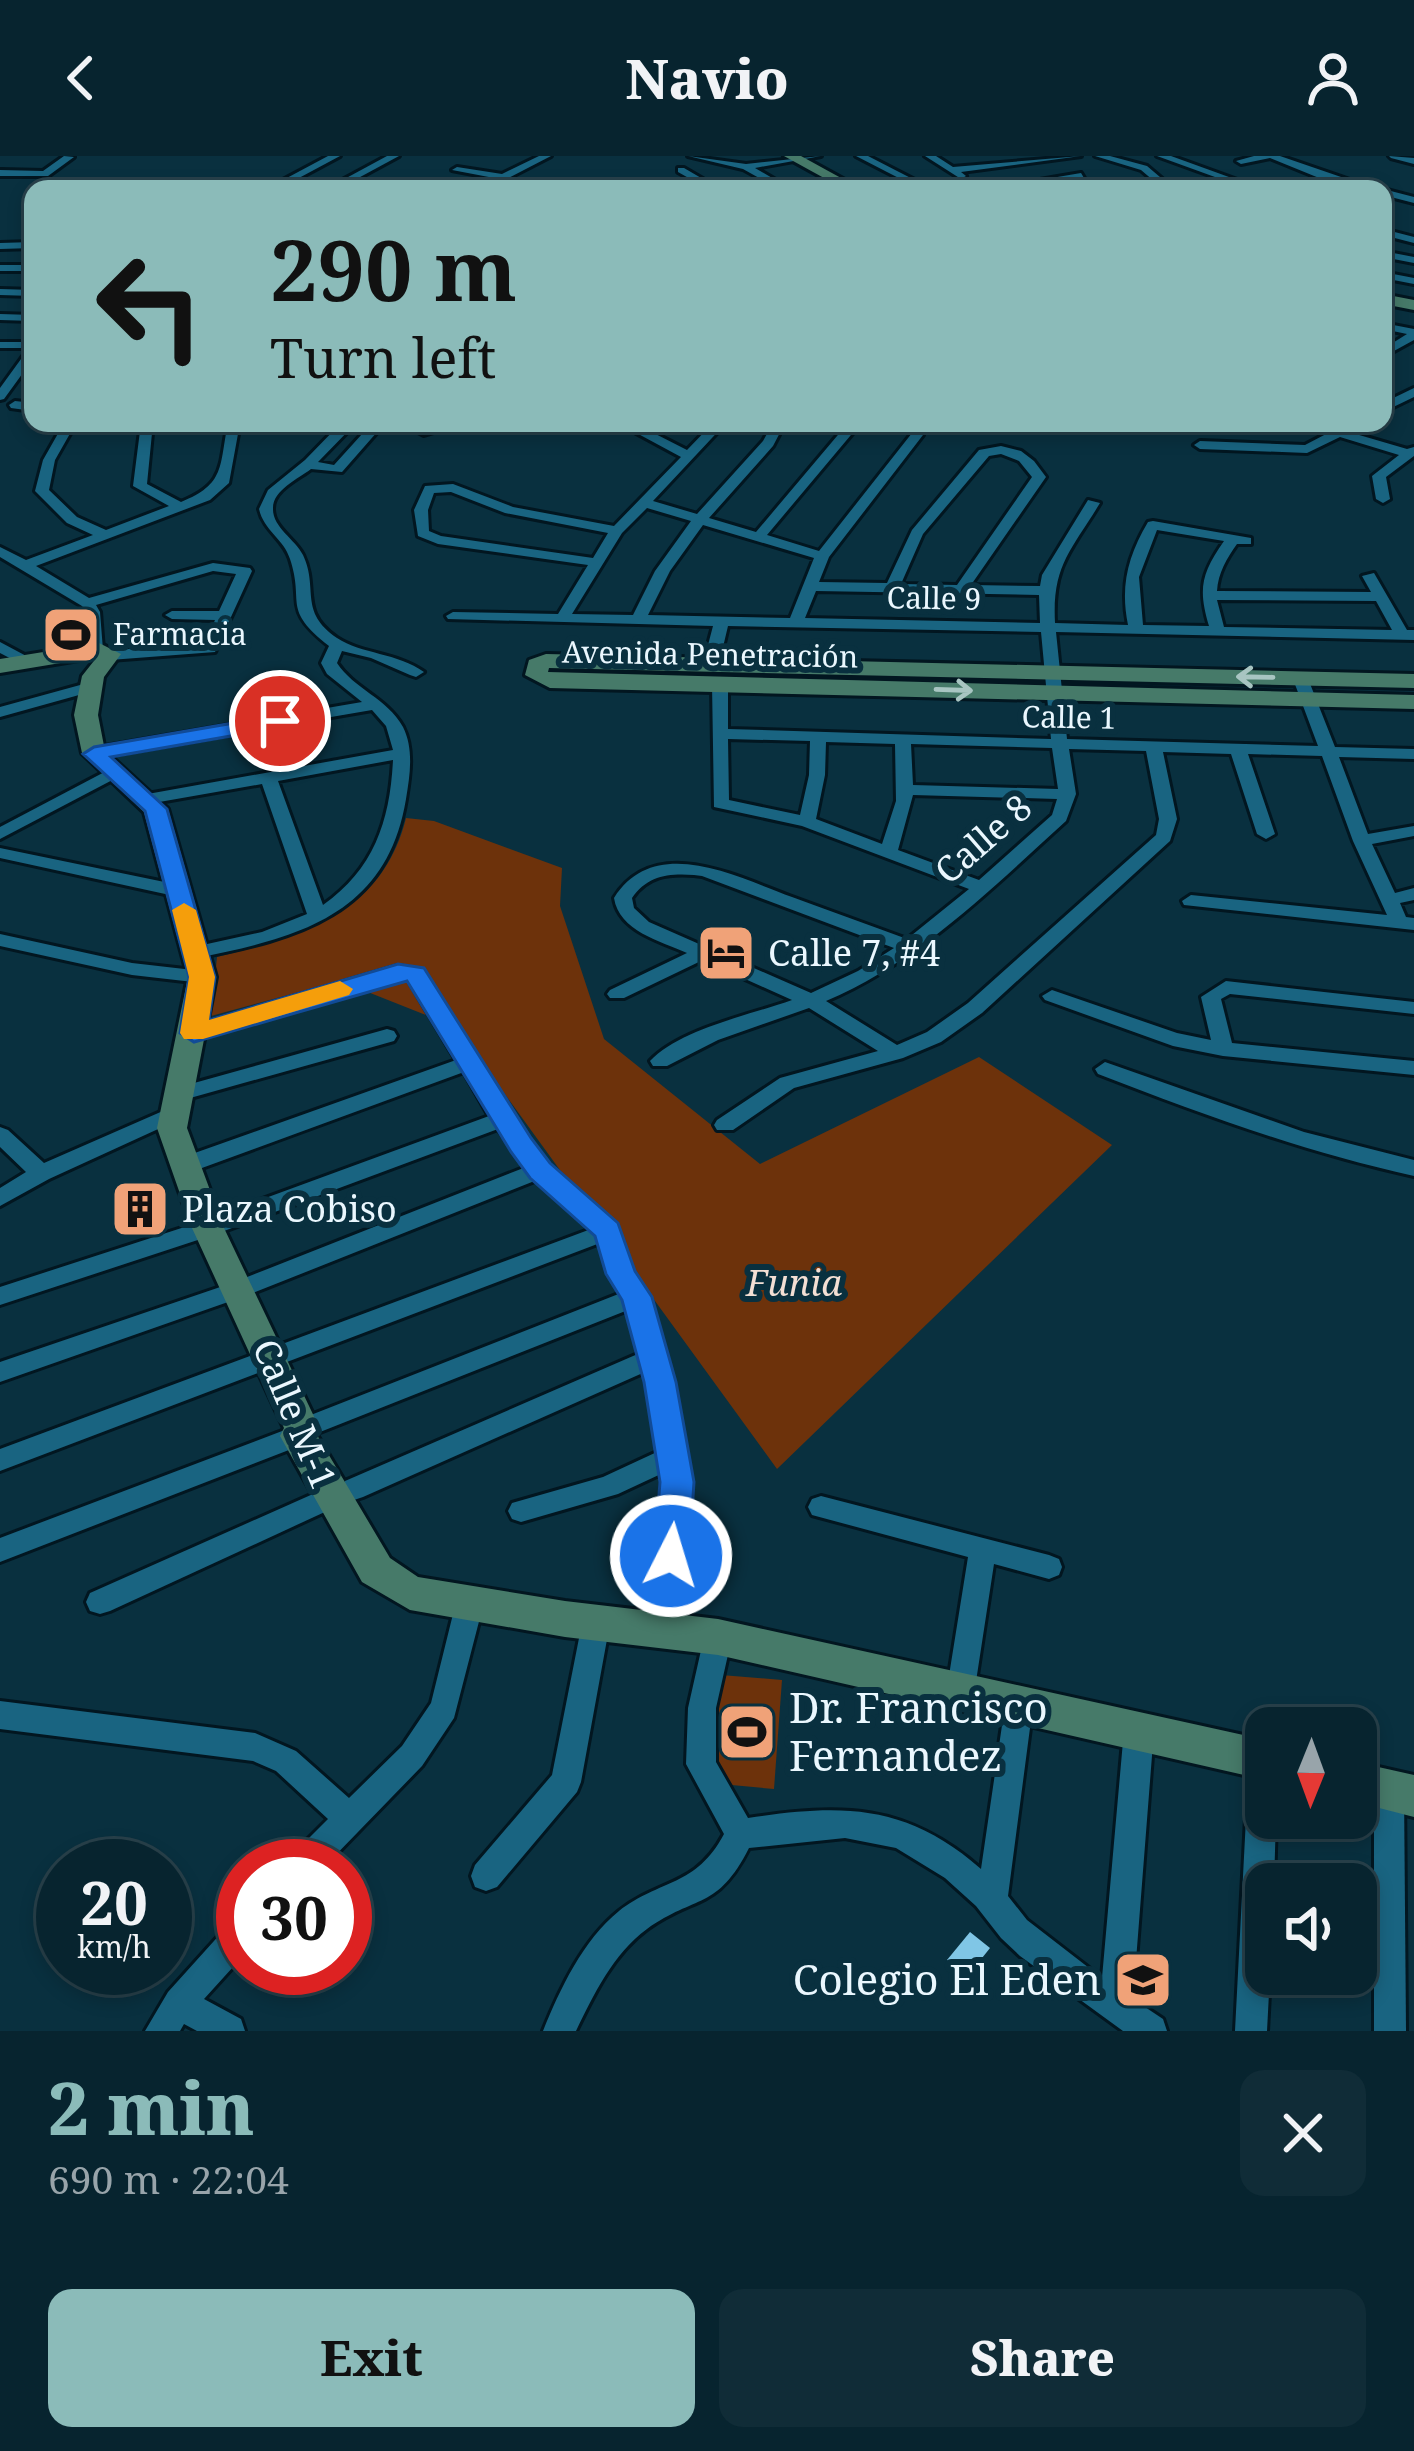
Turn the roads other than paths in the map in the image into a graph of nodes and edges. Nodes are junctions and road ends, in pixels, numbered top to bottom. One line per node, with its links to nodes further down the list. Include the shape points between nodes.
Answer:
1 (18, 156): 26 (street)
2 (54, 156): 14 (street)
3 (335, 156): 30 (street)
4 (394, 156): 31 (street)
5 (546, 156): 18 (street)
6 (693, 156): 21 (street)
7 (816, 156): 17 (street)
8 (861, 156): 36 (street)
9 (930, 156): 25 (street)
10 (1076, 156): 25 (street)
11 (1100, 156): 22 (street)
12 (1271, 156): 19 (street); 29 (street)
13 (1394, 156): 20 (street)
14 (69, 157): 15 (street); 26 (street, via 45,174)
15 (86, 157)
16 (1167, 157): 22 (street); 40 (street)
17 (794, 158): 21 (street); 35 (street)
18 (529, 159): 28 (street)
19 (1241, 161)
20 (1414, 161)
21 (746, 167): 34 (street)
22 (1144, 168): 39 (street)
23 (457, 170): 28 (street)
24 (681, 170): 33 (street)
25 (951, 170): 37 (street)
26 (0, 171)
27 (1081, 176): 38 (street)
28 (504, 177): 32 (street)
29 (1327, 178): 41 (street); 42 (street)
30 (288, 180)
31 (348, 180)
32 (498, 180)
33 (699, 180)
34 (770, 180)
35 (837, 180)
36 (909, 180)
37 (972, 180)
38 (1053, 180)
39 (1153, 180)
40 (1232, 180)
41 (1318, 180)
42 (1335, 180)
43 (1414, 264): 44 (street)
44 (1407, 280)
45 (8, 374): 46 (street)
46 (0, 396)
47 (15, 405): 48 (street)
48 (24, 406)
49 (65, 432): 72 (street, via 42,491 72,520)
50 (146, 432): 68 (street, via 140,486)
51 (232, 432): 68 (street, via 222,483)
52 (337, 432): 64 (street)
53 (371, 432): 64 (street, via 337,469)
54 (642, 432): 63 (street)
55 (711, 432): 63 (street)
56 (774, 432): 69 (street)
57 (847, 432): 71 (street)
58 (919, 432): 74 (street)
59 (1335, 432): 60 (street)
60 (1338, 433): 61 (street, via 1307,449); 62 (street)
61 (1200, 445)
62 (1411, 452): 65 (street, via 1379,476)
63 (687, 455): 66 (street)
64 (310, 465): 96 (street, via 271,494 266,511 296,555 305,614)
65 (1384, 499)
66 (642, 502): 69 (street); 70 (street)
67 (1093, 503): 81 (street)
68 (183, 508): 72 (street)
69 (700, 518): 71 (street); 89 (street, via 652,584)
70 (617, 532): 75 (street); 75 (street, via 510,510 453,488 430,488 424,496 418,523 438,540)
71 (761, 534): 74 (street)
72 (106, 536): 76 (street)
73 (0, 551): 76 (street)
74 (822, 556): 78 (street)
75 (594, 562): 88 (street)
76 (26, 565): 84 (street)
77 (1369, 576): 83 (street)
78 (808, 586): 79 (street); 91 (street)
79 (892, 588): 80 (street); 80 (street, via 917,533 983,453 1016,453 1039,477)
80 (961, 590): 81 (street)
81 (1046, 591): 92 (street, Calle 8)
82 (1207, 595): 83 (street); 93 (street, via 1210,570 1239,540 1153,525 1131,568); 94 (street)
83 (1380, 597): 95 (street)
84 (87, 603): 86 (street, via 213,567 243,568); 99 (street)
85 (172, 616): 86 (street)
86 (226, 616): 99 (street, via 210,649)
87 (453, 616): 88 (street, Calle 9)
88 (561, 620): 89 (street, Calle 9)
89 (638, 621): 90 (street, Calle 9)
90 (721, 622): 91 (street, Calle 9); 102 (street)
91 (796, 623): 92 (street, Calle 9)
92 (1051, 629): 93 (street, Calle 9); 104 (street, Calle 8)
93 (1137, 632): 94 (street, Calle 9)
94 (1218, 633): 95 (street, Calle 9)
95 (1408, 635)
96 (337, 645): 101 (street); 107 (street, via 333,670)
97 (0, 647): 98 (street)
98 (25, 662): 99 (street); 100 (street)
99 (92, 664): 100 (street); 108 (street); 118 (street, via 86,715)
100 (0, 669)
101 (416, 672)
102 (715, 674): 102 (street, Avenida Penetración, via 546,661 536,675 550,682); 104 (street, Avenida Penetración); 109 (street)
103 (1414, 681): 105 (street, Avenida Penetración)
104 (1051, 683): 105 (street, Avenida Penetración); 112 (street, Calle 8)
105 (1304, 689): 106 (street, Avenida Penetración); 115 (street)
106 (1414, 702)
107 (373, 705): 116 (street, via 392,722); 118 (street)
108 (0, 712)
109 (723, 734): 110 (street, Calle 1); 123 (street, via 720,803)
110 (818, 739): 111 (street, Calle 1); 123 (street)
111 (903, 740): 112 (street, Calle 1); 120 (street)
112 (1060, 745): 113 (street, Calle 1); 121 (street, Calle 8)
113 (1154, 747): 114 (street, Calle 1); 148 (street, via 1164,837 975,1008)
114 (1238, 750): 115 (street, Calle 1); 126 (street)
115 (1327, 751): 117 (street, Calle 1); 127 (street)
116 (402, 753): 119 (street); 135 (street, via 384,857)
117 (1414, 754)
118 (104, 763): 122 (street); 125 (street)
119 (268, 777): 122 (street); 135 (street)
120 (905, 790): 121 (street); 128 (street)
121 (1067, 794): 130 (street, Calle 8, via 1060,817)
122 (148, 799): 131 (street, Calle M-1)
123 (807, 823): 128 (street)
124 (1414, 831): 127 (street)
125 (0, 834)
126 (1266, 834)
127 (1362, 841): 133 (street)
128 (888, 852): 130 (street)
129 (0, 853): 131 (street)
130 (978, 886): 138 (street, Calle 8)
131 (178, 891): 140 (street, Calle M-1)
132 (1414, 894): 133 (street)
133 (1387, 900): 136 (street)
134 (1191, 901): 136 (street)
135 (317, 916): 140 (street)
136 (1407, 923)
137 (0, 940): 140 (street, via 132,969)
138 (908, 946): 139 (street, via 705,871 673,868 632,882 623,904 632,919); 143 (street, Calle 8)
139 (702, 953): 141 (street); 143 (street)
140 (199, 965): 145 (street, Calle M-1)
141 (617, 994)
142 (1052, 996): 147 (street)
143 (812, 1001): 148 (street); 149 (street, Calle 8, via 706,1034)
144 (1414, 1008): 147 (street, via 1226,987 1211,997)
145 (194, 1033): 150 (street, via 405,971 418,977); 153 (street, Calle M-1)
146 (387, 1036): 153 (street)
147 (1223, 1049): 151 (street)
148 (896, 1053): 155 (street, via 787,1083)
149 (660, 1061)
150 (469, 1063): 154 (street); 157 (street)
151 (1414, 1068)
152 (1105, 1069): 158 (street, via 1312,1143)
153 (174, 1105): 157 (street, Calle M-1); 160 (street)
154 (502, 1119): 159 (street); 162 (street)
155 (724, 1125)
156 (0, 1135): 160 (street)
157 (183, 1166): 162 (street, Calle M-1)
158 (1414, 1168)
159 (540, 1170): 163 (street); 164 (street)
160 (41, 1173): 161 (street)
161 (0, 1198)
162 (208, 1228): 164 (street, Calle M-1); 165 (street)
163 (608, 1231): 166 (street); 167 (street)
164 (240, 1289): 167 (street, Calle M-1); 169 (street)
165 (0, 1296)
166 (636, 1297): 168 (street); 170 (street)
167 (271, 1355): 170 (street, Calle M-1); 172 (street)
168 (653, 1358): 171 (street); 173 (street)
169 (0, 1372)
170 (300, 1432): 173 (street, Calle M-1); 176 (street)
171 (673, 1456): 175 (street, via 610,1486); 182 (street)
172 (0, 1460)
173 (342, 1493): 179 (street); 180 (street, Calle M-1, via 376,1570 410,1593)
174 (821, 1508): 177 (street)
175 (521, 1511)
176 (0, 1550)
177 (982, 1550): 178 (street); 184 (street)
178 (1049, 1568)
179 (100, 1601)
180 (469, 1606): 181 (street, Calle M-1); 190 (street, via 444,1708 412,1756)
181 (596, 1623): 182 (street, Calle M-1); 194 (street, via 566,1782)
182 (661, 1628): 183 (street, Calle M-1)
183 (718, 1637): 184 (street, Calle M-1); 191 (street, via 702,1708 701,1764)
184 (961, 1688): 185 (street, Calle M-1)
185 (1019, 1706): 187 (street, Calle M-1); 195 (street)
186 (0, 1715): 190 (street, via 255,1747 286,1761)
187 (1139, 1730): 188 (street, Calle M-1); 198 (street)
188 (1245, 1755)
189 (1386, 1789): 204 (street)
190 (348, 1816): 192 (street)
191 (740, 1834): 195 (street, via 824,1821 873,1823 934,1847); 201 (street, via 726,1866 704,1888 628,1923)
192 (327, 1839)
193 (1261, 1839): 203 (street)
194 (486, 1876)
195 (992, 1899): 198 (street, via 1013,1928)
196 (216, 1963): 197 (street)
197 (179, 2003): 199 (street); 200 (street)
198 (1116, 2007): 202 (street)
199 (160, 2031)
200 (229, 2031)
201 (559, 2031)
202 (1151, 2031)
203 (1251, 2031)
204 (1390, 2031)

